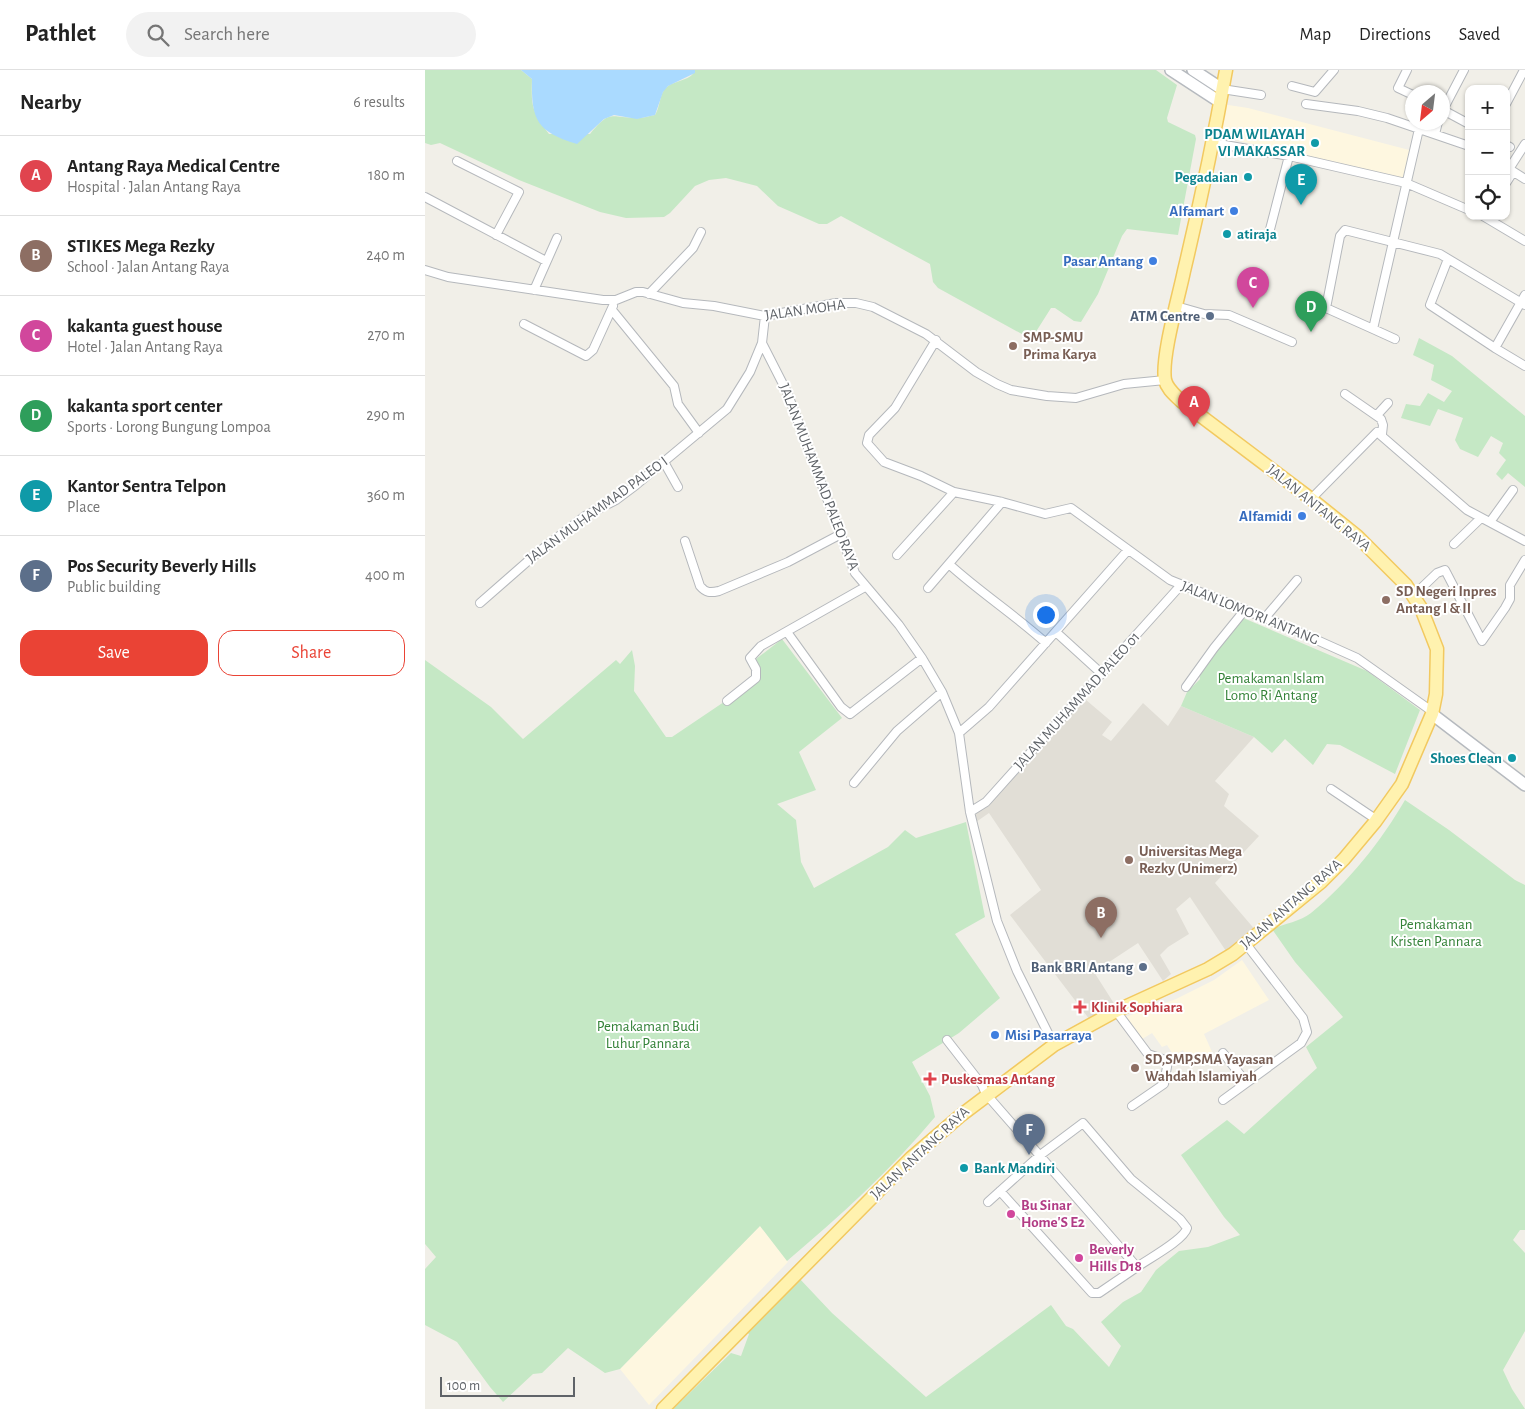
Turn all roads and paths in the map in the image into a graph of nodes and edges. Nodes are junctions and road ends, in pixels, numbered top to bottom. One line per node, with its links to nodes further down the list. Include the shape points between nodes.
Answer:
1 (1171, 70): 11 (main road)
2 (1193, 70): 11 (main road)
3 (1226, 70): 11 (main road)
4 (1334, 70): 8 (street, via 1315,92)
5 (1407, 70): 9 (street, via 1398,88)
6 (1464, 70): 13 (street)
7 (1524, 70): 12 (street)
8 (1292, 86)
9 (1405, 91)
10 (1261, 95): 11 (street)
11 (1221, 96): 20 (main road)
12 (1510, 96)
13 (1450, 97)
14 (1305, 104): 17 (street, via 1358,112)
15 (1450, 114): 16 (street)
16 (1465, 122)
17 (1405, 125)
18 (1419, 130): 27 (street)
19 (1441, 130): 21 (street)
20 (1213, 143): 23 (street); 44 (main road)
21 (1465, 144)
22 (1525, 144): 25 (street)
23 (1289, 156): 27 (street); 33 (street)
24 (457, 161): 32 (street, via 519,192)
25 (1510, 169): 26 (street)
26 (1525, 179)
27 (1406, 183): 29 (street); 35 (street)
28 (425, 198): 32 (street)
29 (1465, 208)
30 (1490, 220): 36 (street)
31 (701, 232): 41 (street, via 693,248)
32 (496, 234): 38 (street)
33 (1268, 237)
34 (557, 238): 38 (street)
35 (1394, 241): 37 (street, via 1431,250); 48 (street); 48 (street, via 1347,230 1340,236 1325,308)
36 (1525, 241)
37 (1448, 259): 43 (street); 53 (street, via 1430,305)
38 (546, 261): 40 (street)
39 (425, 270): 40 (street, JALAN MOHA, via 448,277)
40 (534, 290): 42 (street, JALAN MOHA)
41 (649, 294): 42 (street, JALAN MOHA, via 636,292); 46 (street, JALAN MOHA, via 683,303)
42 (616, 300): 45 (street)
43 (1524, 301): 53 (street)
44 (1176, 306): 51 (street, via 1204,314 1223,313); 55 (main road)
45 (612, 310): 47 (street, via 593,350 586,356); 59 (street, via 674,386 678,404)
46 (765, 316): 50 (street, JALAN MOHA, via 836,303 857,303); 52 (street)
47 (524, 324)
48 (1373, 329): 49 (street)
49 (1395, 339)
50 (936, 340): 55 (street, JALAN MOHA, via 976,372 997,384 1027,393 1076,398 1124,384); 64 (street, via 895,408 869,435 867,443 884,462)
51 (1292, 342)
52 (762, 343): 59 (street, JALAN MUHAMMAD PALEO I, via 733,400); 69 (street, JALAN MUHAMMAD PALEO RAYA, via 787,392)
53 (1495, 348): 54 (street)
54 (1525, 366)
55 (1165, 380): 65 (main road, JALAN ANTANG RAYA, via 1181,401)
56 (1345, 394): 58 (street)
57 (1388, 403): 58 (street)
58 (1377, 415): 60 (street, via 1383,423)
59 (699, 433): 61 (street, JALAN MUHAMMAD PALEO I)
60 (1382, 434): 65 (street, via 1375,433); 67 (street, via 1459,503)
61 (664, 462): 62 (street); 82 (street, JALAN MUHAMMAD PALEO I, via 616,500 585,516 548,544)
62 (678, 487)
63 (1513, 490): 68 (street)
64 (954, 492): 66 (street); 74 (street)
65 (1311, 498): 81 (main road, JALAN ANTANG RAYA, via 1391,567)
66 (1002, 502): 73 (street, JALAN LOMO'RI ANTANG, via 1045,514 1071,508); 76 (street)
67 (1481, 518): 68 (street); 72 (street)
68 (1490, 522): 71 (street)
69 (841, 534): 70 (street, via 788,562 709,593 700,586); 79 (street, JALAN MUHAMMAD PALEO RAYA, via 855,573)
70 (685, 541)
71 (1525, 541)
72 (1454, 544)
73 (1128, 550): 78 (street, JALAN LOMO'RI ANTANG); 86 (street)
74 (897, 555)
75 (1525, 560): 81 (street, via 1510,585 1511,595 1505,608 1481,641 1445,570 1437,573)
76 (950, 565): 80 (street); 87 (street)
77 (1297, 580): 84 (street)
78 (1181, 585): 83 (street, JALAN LOMO'RI ANTANG); 89 (street, JALAN MUHAMMAD PALEO 01)
79 (865, 587): 85 (street); 88 (street, JALAN MUHAMMAD PALEO RAYA, via 899,625)
80 (928, 588)
81 (1413, 596): 93 (main road, JALAN ANTANG RAYA, via 1437,649)
82 (480, 603)
83 (1244, 611): 84 (street, JALAN LOMO'RI ANTANG); 90 (street)
84 (1264, 619): 93 (street, JALAN LOMO'RI ANTANG, via 1357,658)
85 (787, 632): 88 (street, via 850,714); 92 (street, via 761,646 751,656 756,678)
86 (1057, 633): 87 (street); 89 (street)
87 (1046, 643): 94 (street, via 983,713)
88 (922, 658): 91 (street, JALAN MUHAMMAD PALEO RAYA)
89 (1102, 674): 98 (street, JALAN MUHAMMAD PALEO 01, via 986,802)
90 (1186, 688)
91 (942, 692): 94 (street, JALAN MUHAMMAD PALEO RAYA); 95 (street, via 897,731)
92 (727, 701)
93 (1433, 713): 96 (main road); 99 (main road, JALAN ANTANG RAYA, via 1402,784)
94 (959, 732): 98 (street, JALAN MUHAMMAD PALEO RAYA)
95 (854, 783)
96 (1525, 785)
97 (1331, 789): 99 (street)
98 (970, 812): 103 (street, JALAN MUHAMMAD PALEO RAYA, via 1004,940)
99 (1377, 820): 100 (main road, JALAN ANTANG RAYA, via 1321,882)
100 (1246, 944): 101 (main road, JALAN ANTANG RAYA, via 1208,969); 105 (street, via 1303,1018 1307,1032 1301,1043)
101 (1115, 1011): 103 (main road, JALAN ANTANG RAYA); 108 (street, via 1148,1054 1167,1061 1164,1084)
102 (947, 1040): 106 (street)
103 (1054, 1044): 106 (main road, JALAN ANTANG RAYA)
104 (1223, 1053): 105 (street)
105 (1246, 1082): 107 (street)
106 (986, 1094): 109 (street); 113 (main road, JALAN ANTANG RAYA, via 911,1158)
107 (1223, 1100)
108 (1132, 1106)
109 (1039, 1156): 110 (street); 112 (street); 112 (street, via 1078,1125 1084,1124 1131,1178 1180,1219 1187,1228 1185,1234)
110 (1000, 1191): 111 (street); 112 (street, via 1092,1293 1099,1292)
111 (988, 1202)
112 (1137, 1267)
113 (663, 1409)

